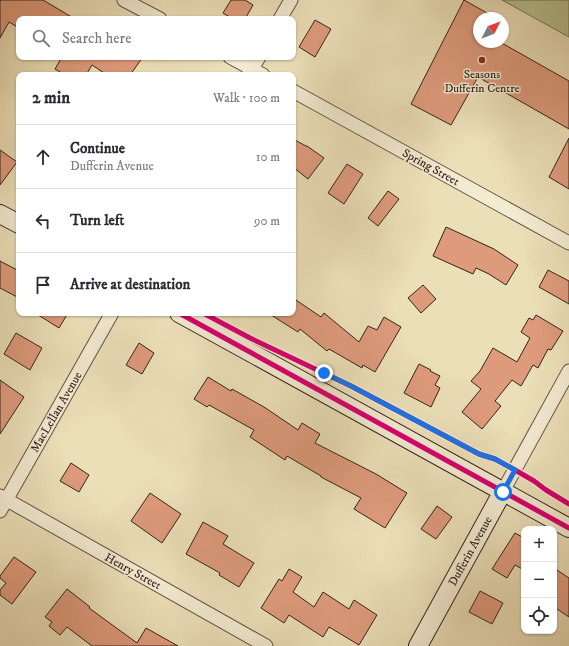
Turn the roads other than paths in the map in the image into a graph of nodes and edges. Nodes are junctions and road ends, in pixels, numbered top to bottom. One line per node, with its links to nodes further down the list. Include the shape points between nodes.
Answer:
1 (124, 0): 3 (street)
2 (291, 0): 4 (street)
3 (154, 16)
4 (282, 16)
5 (234, 60): 7 (street)
6 (257, 60): 7 (street)
7 (250, 72)
8 (296, 93): 11 (street, Spring Street)
9 (0, 214): 10 (street)
10 (16, 222)
11 (569, 243)
12 (110, 316): 16 (street, MacLellan Avenue)
13 (184, 316): 15 (street)
14 (569, 371): 15 (street, Dufferin Avenue)
15 (503, 492): 17 (street); 19 (street, Dufferin Avenue)
16 (2, 502): 18 (street, Henry Street)
17 (569, 528)
18 (266, 646)
19 (418, 646)

